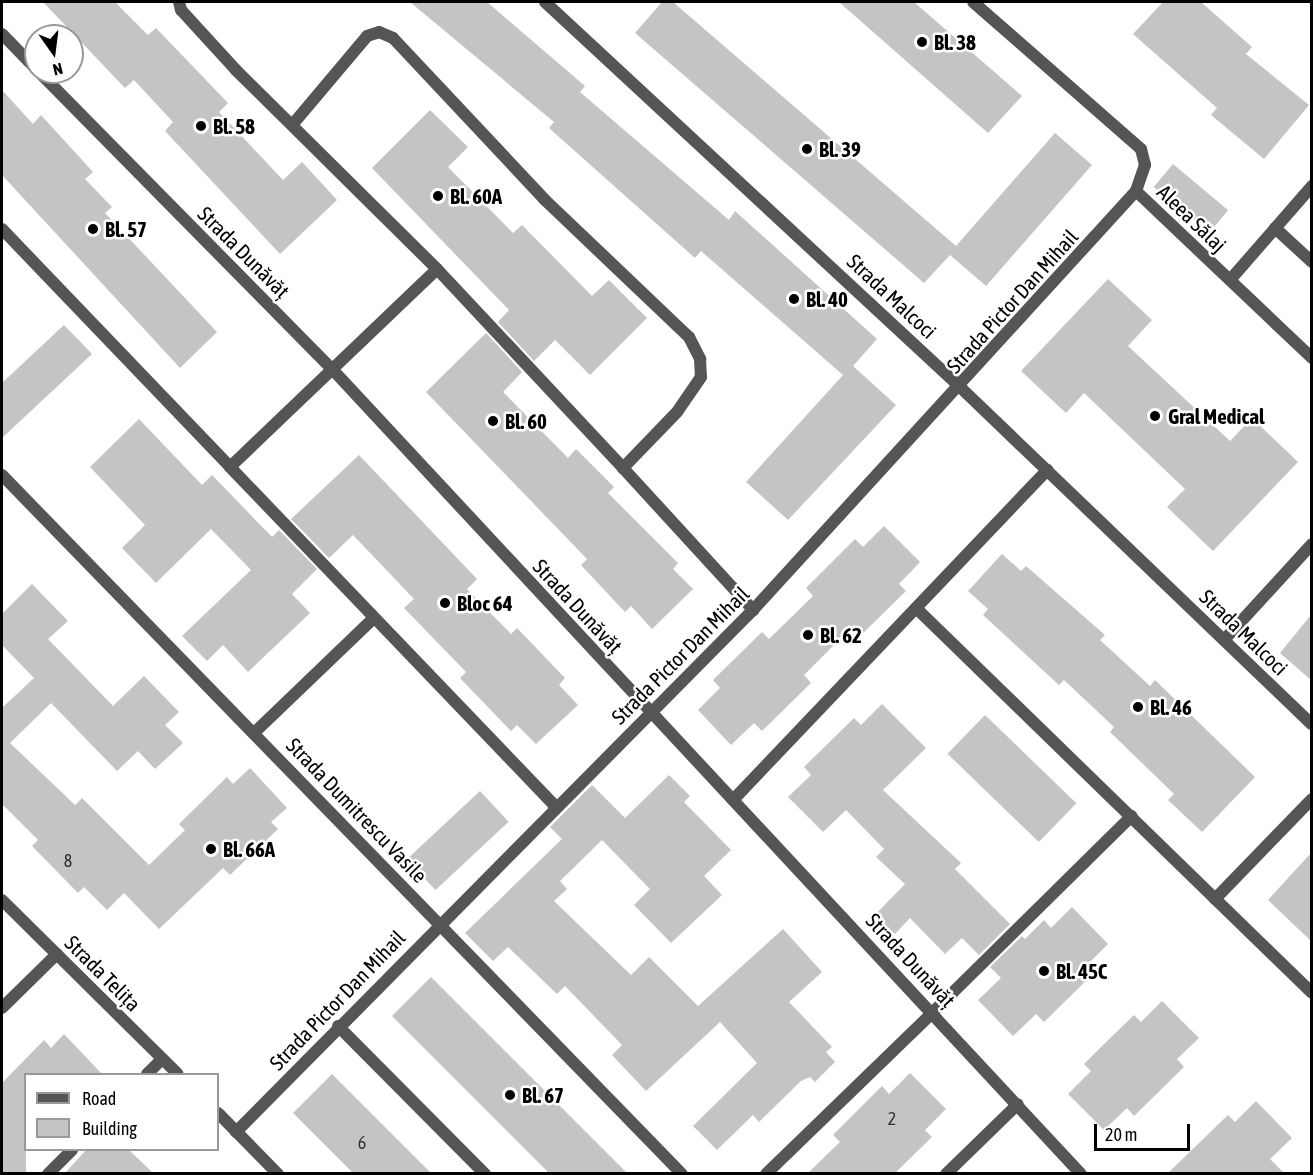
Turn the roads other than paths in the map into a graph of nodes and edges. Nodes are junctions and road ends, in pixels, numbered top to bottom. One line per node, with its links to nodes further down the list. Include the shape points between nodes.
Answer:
1 (179, 2): 7 (street, via 236,70)
2 (544, 2): 17 (street, Strada Malcoci)
3 (973, 2): 9 (street, Aleea Sălaj, via 1141,149 1145,165)
4 (2, 34): 5 (street)
5 (24, 57)
6 (51, 84): 16 (street, Strada Dunăvăț)
7 (293, 124): 13 (street); 19 (street, via 367,36 379,32 393,38 545,200 689,337 700,359 701,377 677,412)
8 (1311, 186): 10 (street)
9 (1136, 191): 14 (street, Aleea Sălaj); 17 (street, Strada Pictor Dan Mihail)
10 (1275, 228): 12 (street); 14 (street)
11 (2, 229): 18 (street)
12 (1311, 262)
13 (437, 269): 16 (street); 19 (street)
14 (1230, 280): 15 (street, Aleea Sălaj)
15 (1311, 358)
16 (333, 370): 18 (street); 27 (street, Strada Dunăvăț)
17 (960, 387): 20 (street, Strada Malcoci); 24 (street, Strada Pictor Dan Mihail)
18 (230, 468): 25 (street)
19 (623, 468): 24 (street)
20 (1047, 470): 23 (street); 26 (street, Strada Malcoci)
21 (2, 475): 29 (street, Strada Dumitrescu Vasile)
22 (1311, 544): 26 (street)
23 (916, 608): 30 (street); 33 (street)
24 (753, 610): 27 (street, Strada Pictor Dan Mihail)
25 (373, 619): 29 (street); 32 (street)
26 (1224, 640): 28 (street, Strada Malcoci)
27 (650, 714): 30 (street, Strada Dunăvăț); 32 (street, Strada Pictor Dan Mihail)
28 (1311, 724)
29 (255, 732): 36 (street, Strada Dumitrescu Vasile)
30 (734, 800): 40 (street, Strada Dunăvăț)
31 (1311, 800): 34 (street)
32 (555, 806): 36 (street, Strada Pictor Dan Mihail)
33 (1132, 816): 34 (street); 40 (street)
34 (1215, 899): 38 (street)
35 (2, 900): 37 (street, Strada Telița)
36 (439, 923): 41 (street, Strada Pictor Dan Mihail); 52 (street, Strada Dumitrescu Vasile)
37 (57, 954): 39 (street); 42 (street, Strada Telița)
38 (1311, 993)
39 (2, 1008)
40 (933, 1012): 45 (street, Strada Dunăvăț); 53 (street)
41 (338, 1026): 47 (street, Strada Pictor Dan Mihail); 51 (street)
42 (162, 1059): 43 (street); 44 (street, Strada Telița)
43 (148, 1073)
44 (177, 1073)
45 (1018, 1104): 54 (street); 55 (street, Strada Dunăvăț)
46 (219, 1114): 47 (street)
47 (236, 1131): 50 (street)
48 (70, 1151): 49 (street)
49 (48, 1173)
50 (278, 1173)
51 (485, 1173)
52 (682, 1173)
53 (766, 1173)
54 (946, 1173)
55 (1081, 1173)

